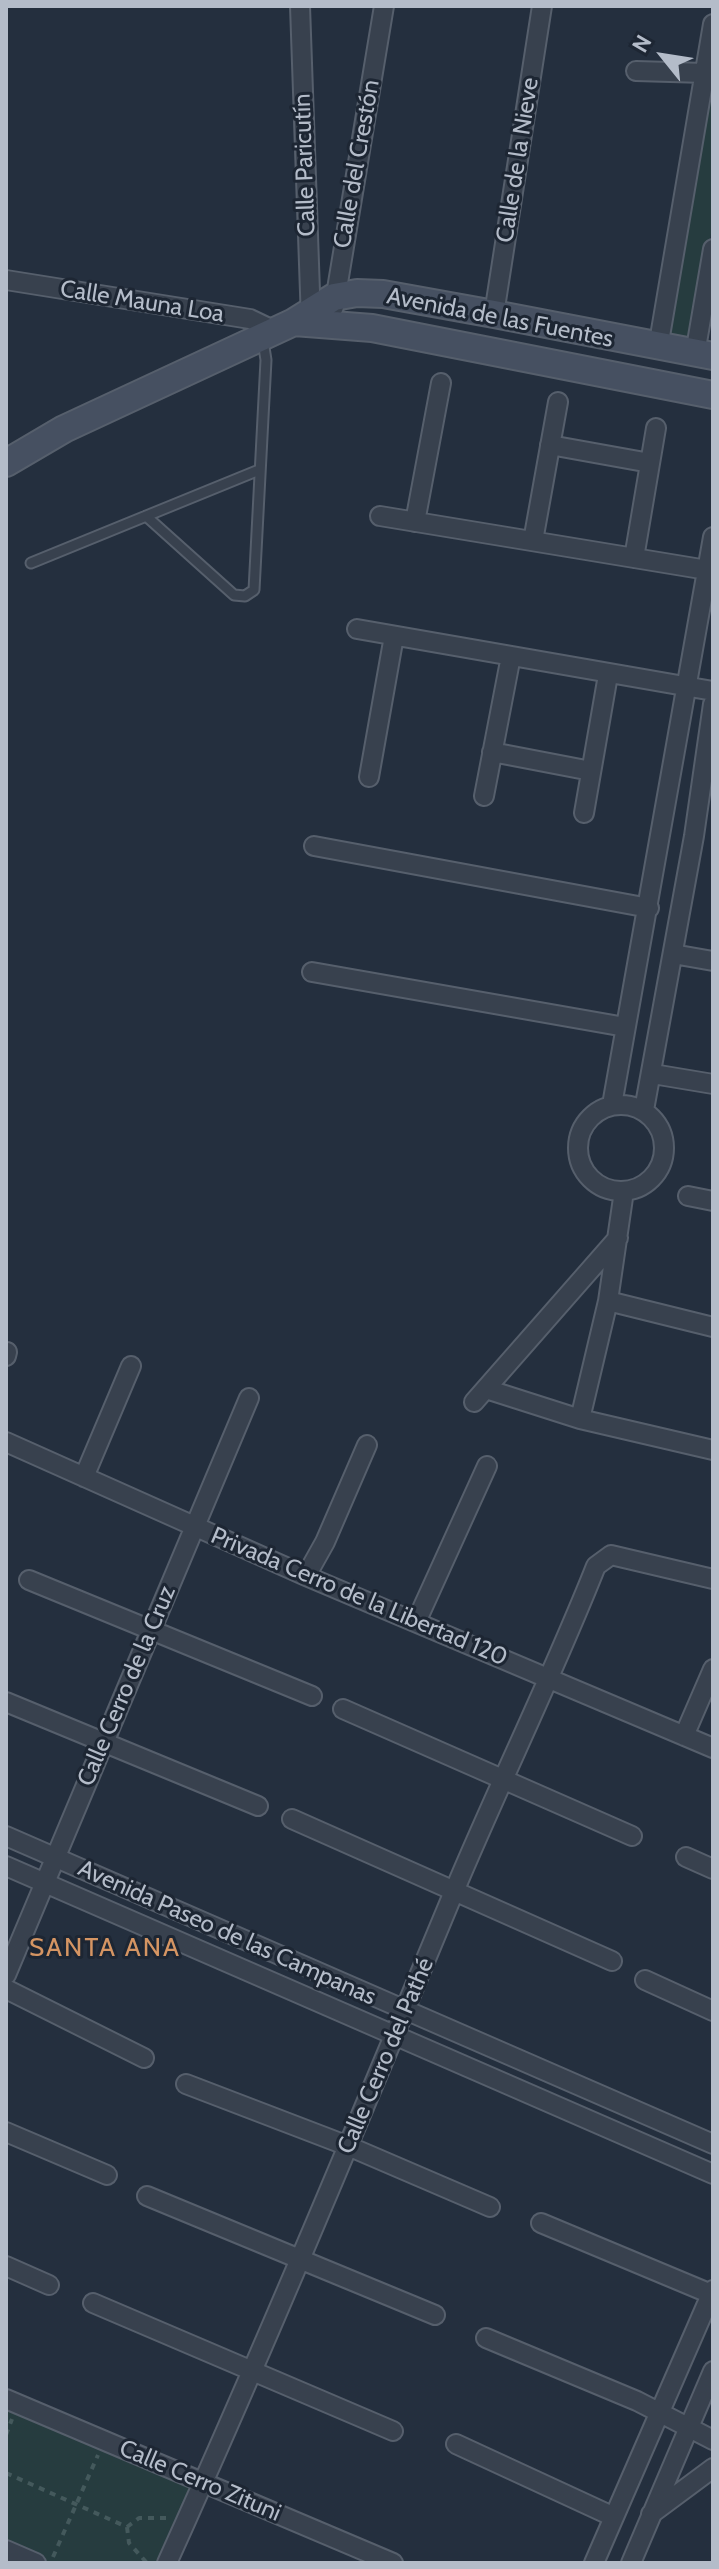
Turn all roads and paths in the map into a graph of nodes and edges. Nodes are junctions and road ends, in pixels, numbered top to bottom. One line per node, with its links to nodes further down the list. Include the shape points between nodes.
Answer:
1 (300, 6): 10 (street, Calle Paricutín)
2 (384, 6): 10 (street, Calle del Crestón)
3 (542, 6): 9 (street, Calle de la Nieve)
4 (713, 24): 6 (street)
5 (636, 71): 6 (street)
6 (705, 73): 11 (street)
7 (713, 249): 12 (street)
8 (6, 280): 10 (street, Calle Mauna Loa, via 250,319)
9 (494, 314): 10 (main road, Avenida de las Fuentes, via 383,294); 11 (main road, Avenida de las Fuentes)
10 (303, 320): 14 (main road, Avenida de las Fuentes); 18 (main road, Avenida de las Fuentes, via 64,429); 20 (lane, via 266,360)
11 (658, 348): 12 (main road, Avenida de las Fuentes)
12 (704, 355)
13 (441, 383): 23 (street)
14 (713, 395)
15 (558, 402): 17 (street)
16 (656, 428): 19 (street)
17 (550, 445): 19 (street); 25 (street)
18 (6, 463)
19 (650, 463): 26 (street)
20 (259, 470): 21 (lane); 21 (lane, via 254,590 245,596 234,595)
21 (146, 516): 27 (lane)
22 (380, 516): 23 (street)
23 (415, 522): 25 (street)
24 (713, 537): 28 (street)
25 (533, 541): 26 (street)
26 (634, 558): 28 (street)
27 (31, 563)
28 (707, 570): 33 (street)
29 (357, 629): 30 (street)
30 (394, 636): 31 (street); 38 (street)
31 (511, 656): 32 (street); 36 (street)
32 (608, 675): 33 (street); 37 (street)
33 (686, 688): 34 (street); 44 (street)
34 (713, 691)
35 (713, 704): 41 (street)
36 (492, 752): 37 (street); 39 (street)
37 (591, 771): 40 (street)
38 (369, 777)
39 (484, 796)
40 (584, 813)
41 (694, 836): 42 (street); 45 (street)
42 (713, 839)
43 (314, 846): 44 (street)
44 (649, 908): 48 (street)
45 (673, 954): 46 (street); 49 (street)
46 (713, 961)
47 (312, 972): 48 (street)
48 (625, 1027): 51 (street)
49 (653, 1074): 50 (street); 52 (street)
50 (713, 1084)
51 (612, 1105): 52 (street); 53 (street, via 586,1122 578,1154 596,1185)
52 (644, 1110): 53 (street, via 656,1121 664,1154 646,1184)
53 (624, 1191): 56 (street)
54 (688, 1196): 55 (street)
55 (713, 1201)
56 (618, 1238): 57 (street); 61 (street, via 480,1396)
57 (608, 1301): 58 (street); 61 (street)
58 (713, 1327)
59 (131, 1366): 66 (street)
60 (249, 1398): 67 (street, Calle Cerro de la Cruz)
61 (580, 1419): 64 (street)
62 (6, 1442): 66 (street, Privada Cerro de la Libertad 120)
63 (367, 1445): 68 (street)
64 (713, 1450)
65 (487, 1466): 71 (street)
66 (84, 1477): 67 (street, Privada Cerro de la Libertad 120)
67 (195, 1527): 68 (street, Privada Cerro de la Libertad 120); 72 (street, Calle Cerro de la Cruz)
68 (306, 1576): 71 (street, Privada Cerro de la Libertad 120)
69 (713, 1579): 74 (street, Calle Cerro del Pathé, via 611,1555 596,1566)
70 (29, 1580): 72 (street)
71 (417, 1620): 74 (street, Privada Cerro de la Libertad 120)
72 (151, 1629): 75 (street); 79 (street, Calle Cerro de la Cruz)
73 (713, 1669): 78 (street)
74 (551, 1680): 78 (street, Privada Cerro de la Libertad 120); 81 (street, Calle Cerro del Pathé)
75 (312, 1696)
76 (6, 1702): 79 (street)
77 (343, 1709): 81 (street)
78 (684, 1736): 80 (street, Privada Cerro de la Libertad 120)
79 (102, 1744): 82 (street); 86 (street, Calle Cerro de la Cruz)
80 (713, 1748)
81 (504, 1781): 85 (street); 91 (street, Calle Cerro del Pathé)
82 (258, 1806)
83 (292, 1819): 91 (street)
84 (6, 1836): 86 (street, Avenida Paseo de las Campanas)
85 (632, 1836)
86 (56, 1857): 90 (street, Calle Cerro de la Cruz); 96 (street, Avenida Paseo de las Campanas)
87 (686, 1857): 89 (street)
88 (6, 1866): 90 (street, Avenida Paseo de las Campanas)
89 (713, 1869)
90 (45, 1882): 93 (street, Calle Cerro de la Cruz); 98 (street, Avenida Paseo de las Campanas)
91 (454, 1892): 92 (street); 96 (street, Calle Cerro del Pathé)
92 (612, 1961)
93 (6, 1975)
94 (645, 1980): 97 (street)
95 (6, 1989): 99 (street)
96 (406, 2011): 98 (street, Calle Cerro del Pathé); 102 (street, Avenida Paseo de las Campanas)
97 (713, 2011)
98 (396, 2033): 103 (street, Calle Cerro del Pathé); 104 (street, Avenida Paseo de las Campanas)
99 (144, 2058)
100 (186, 2084): 103 (street)
101 (6, 2132): 105 (street)
102 (713, 2144)
103 (348, 2146): 107 (street); 109 (street, Calle Cerro del Pathé)
104 (713, 2174)
105 (107, 2175)
106 (147, 2196): 109 (street)
107 (490, 2207)
108 (541, 2223): 112 (street)
109 (301, 2259): 114 (street); 116 (street, Calle Cerro del Pathé)
110 (6, 2266): 111 (street)
111 (49, 2285)
112 (712, 2292): 119 (street)
113 (93, 2303): 116 (street)
114 (435, 2315)
115 (486, 2338): 119 (street)
116 (254, 2369): 121 (street); 127 (street, Calle Cerro del Pathé)
117 (713, 2371): 120 (street)
118 (6, 2399): 123 (street, Calle Cerro Zituni)
119 (661, 2413): 120 (street); 130 (street)
120 (689, 2427): 122 (street); 129 (street)
121 (393, 2431)
122 (713, 2440)
123 (105, 2441): 127 (street, Calle Cerro Zituni); 128 (path)
124 (456, 2444): 130 (street)
125 (713, 2468): 129 (street)
126 (6, 2473): 128 (path)
127 (202, 2481): 131 (street, Calle Cerro del Pathé); 138 (street, Calle Cerro Zituni)
128 (76, 2504): 132 (path); 135 (path)
129 (651, 2514): 140 (street)
130 (614, 2517): 139 (street)
131 (185, 2525): 132 (path, via 155,2517 139,2518); 137 (street, Calle Cerro del Pathé)
132 (127, 2527): 136 (path, via 129,2543)
133 (6, 2550): 134 (street)
134 (36, 2563)
135 (51, 2563)
136 (147, 2563)
137 (167, 2563)
138 (393, 2563)
139 (594, 2563)
140 (631, 2563)

